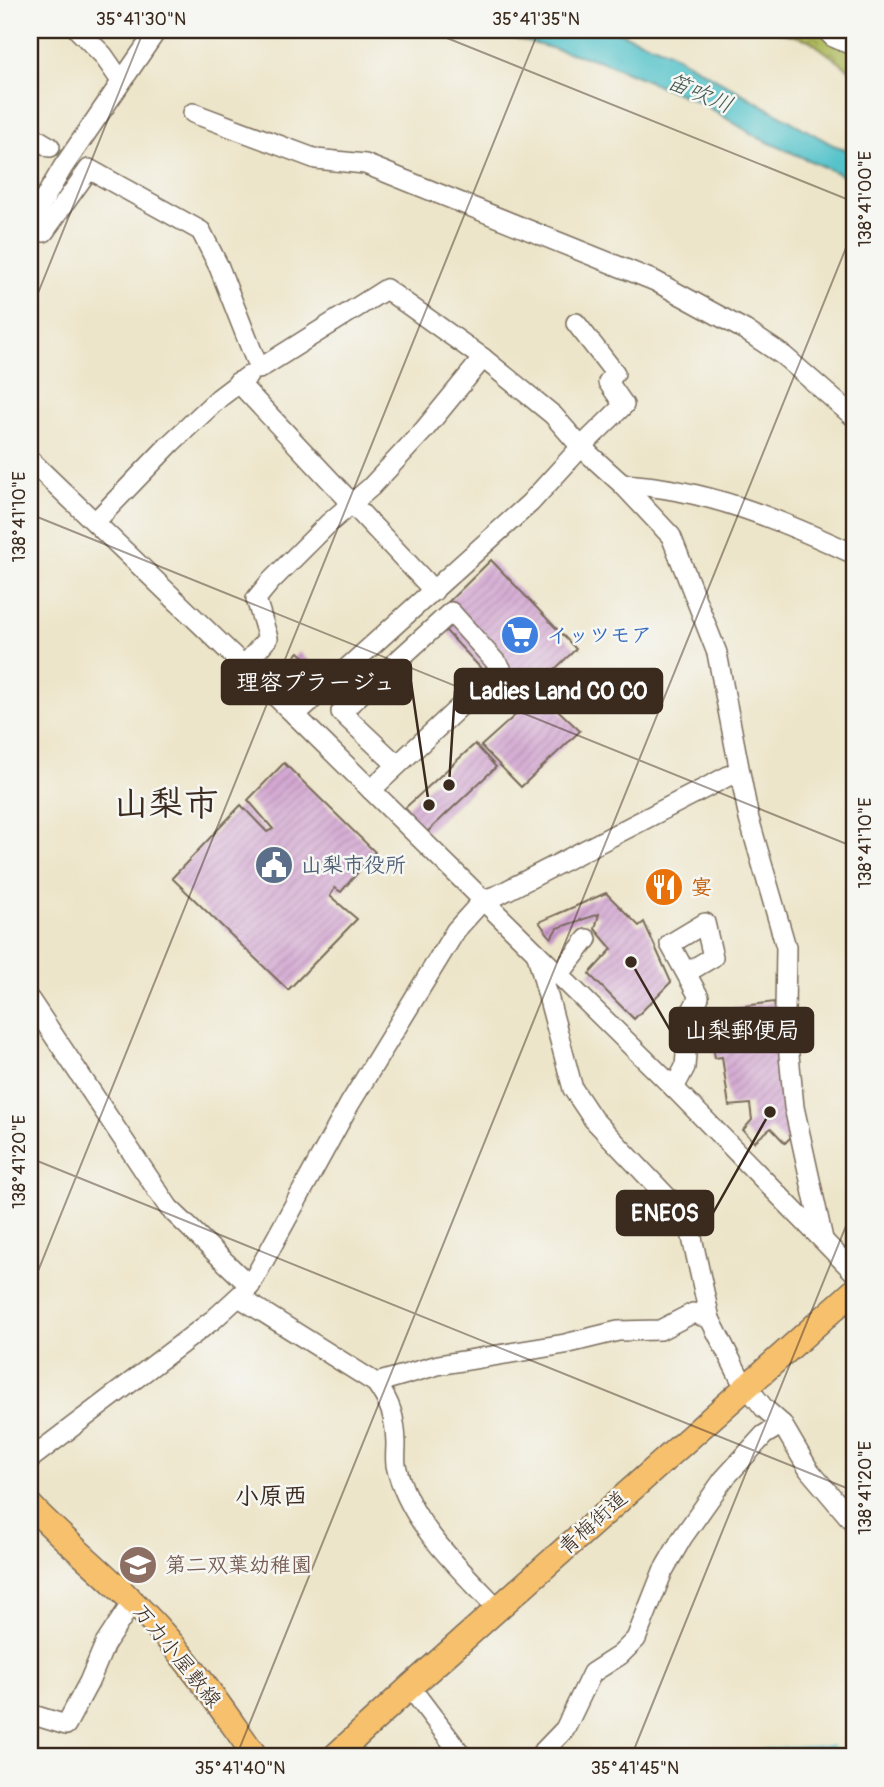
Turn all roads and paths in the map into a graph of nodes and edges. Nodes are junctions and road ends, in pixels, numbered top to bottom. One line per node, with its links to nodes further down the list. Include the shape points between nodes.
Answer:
1 (78, 30): 5 (street)
2 (157, 30): 5 (street)
3 (826, 30): 4 (street)
4 (854, 46)
5 (125, 77): 9 (street)
6 (193, 113): 14 (street, via 316,159 365,164 655,281 784,356)
7 (30, 135): 8 (street)
8 (50, 147)
9 (30, 223): 12 (street, via 44,232 89,169 201,231)
10 (576, 323): 15 (street, via 615,373 608,382 624,405)
11 (483, 358): 12 (street, via 386,289); 15 (street, via 553,415); 18 (street, via 424,430)
12 (259, 369): 13 (street)
13 (238, 383): 18 (street); 19 (street)
14 (854, 417)
15 (582, 447): 17 (street); 21 (street, via 530,503)
16 (30, 460): 19 (street)
17 (622, 484): 20 (street, via 658,486 722,500); 25 (street, via 671,536 717,653)
18 (352, 502): 21 (street); 22 (street, via 256,599 268,638)
19 (95, 522): 22 (street)
20 (854, 554)
21 (434, 591): 23 (street)
22 (244, 666): 23 (street)
23 (295, 715): 26 (street)
24 (397, 765): 24 (street, via 341,712 451,612 501,668); 26 (street)
25 (738, 771): 27 (street); 34 (street, via 786,947 785,1013 794,1107)
26 (371, 790): 27 (street)
27 (483, 900): 29 (street); 36 (street, via 456,930 349,1105)
28 (587, 939): 31 (street)
29 (537, 954): 31 (street); 38 (street, via 573,1089 593,1119 688,1219)
30 (686, 973): 33 (street, via 699,997 690,1016 685,1067)
31 (559, 975): 33 (street)
32 (30, 1000): 36 (street, via 169,1208)
33 (674, 1088): 34 (street)
34 (823, 1240): 35 (street)
35 (854, 1272)
36 (244, 1291): 39 (street); 42 (street)
37 (854, 1291): 40 (main road, 青梅街道)
38 (710, 1319): 39 (street, via 693,1313 660,1330 618,1331 565,1345 438,1365); 40 (street)
39 (376, 1383): 46 (street, via 391,1403 396,1465 414,1510 437,1543)
40 (746, 1386): 41 (street); 46 (main road, 青梅街道)
41 (782, 1424): 44 (street, via 809,1470); 52 (street, via 764,1436 723,1480 663,1572 636,1639 592,1673 565,1729)
42 (30, 1459)
43 (30, 1505): 45 (main road, 万力小屋敷線)
44 (854, 1523)
45 (133, 1601): 48 (street, via 105,1644 66,1725); 49 (main road, 万力小屋敷線)
46 (498, 1609): 47 (main road, 青梅街道)
47 (410, 1686): 50 (main road, 青梅街道); 51 (street)
48 (30, 1714)
49 (256, 1757)
50 (334, 1757)
51 (463, 1757)
52 (538, 1757)

